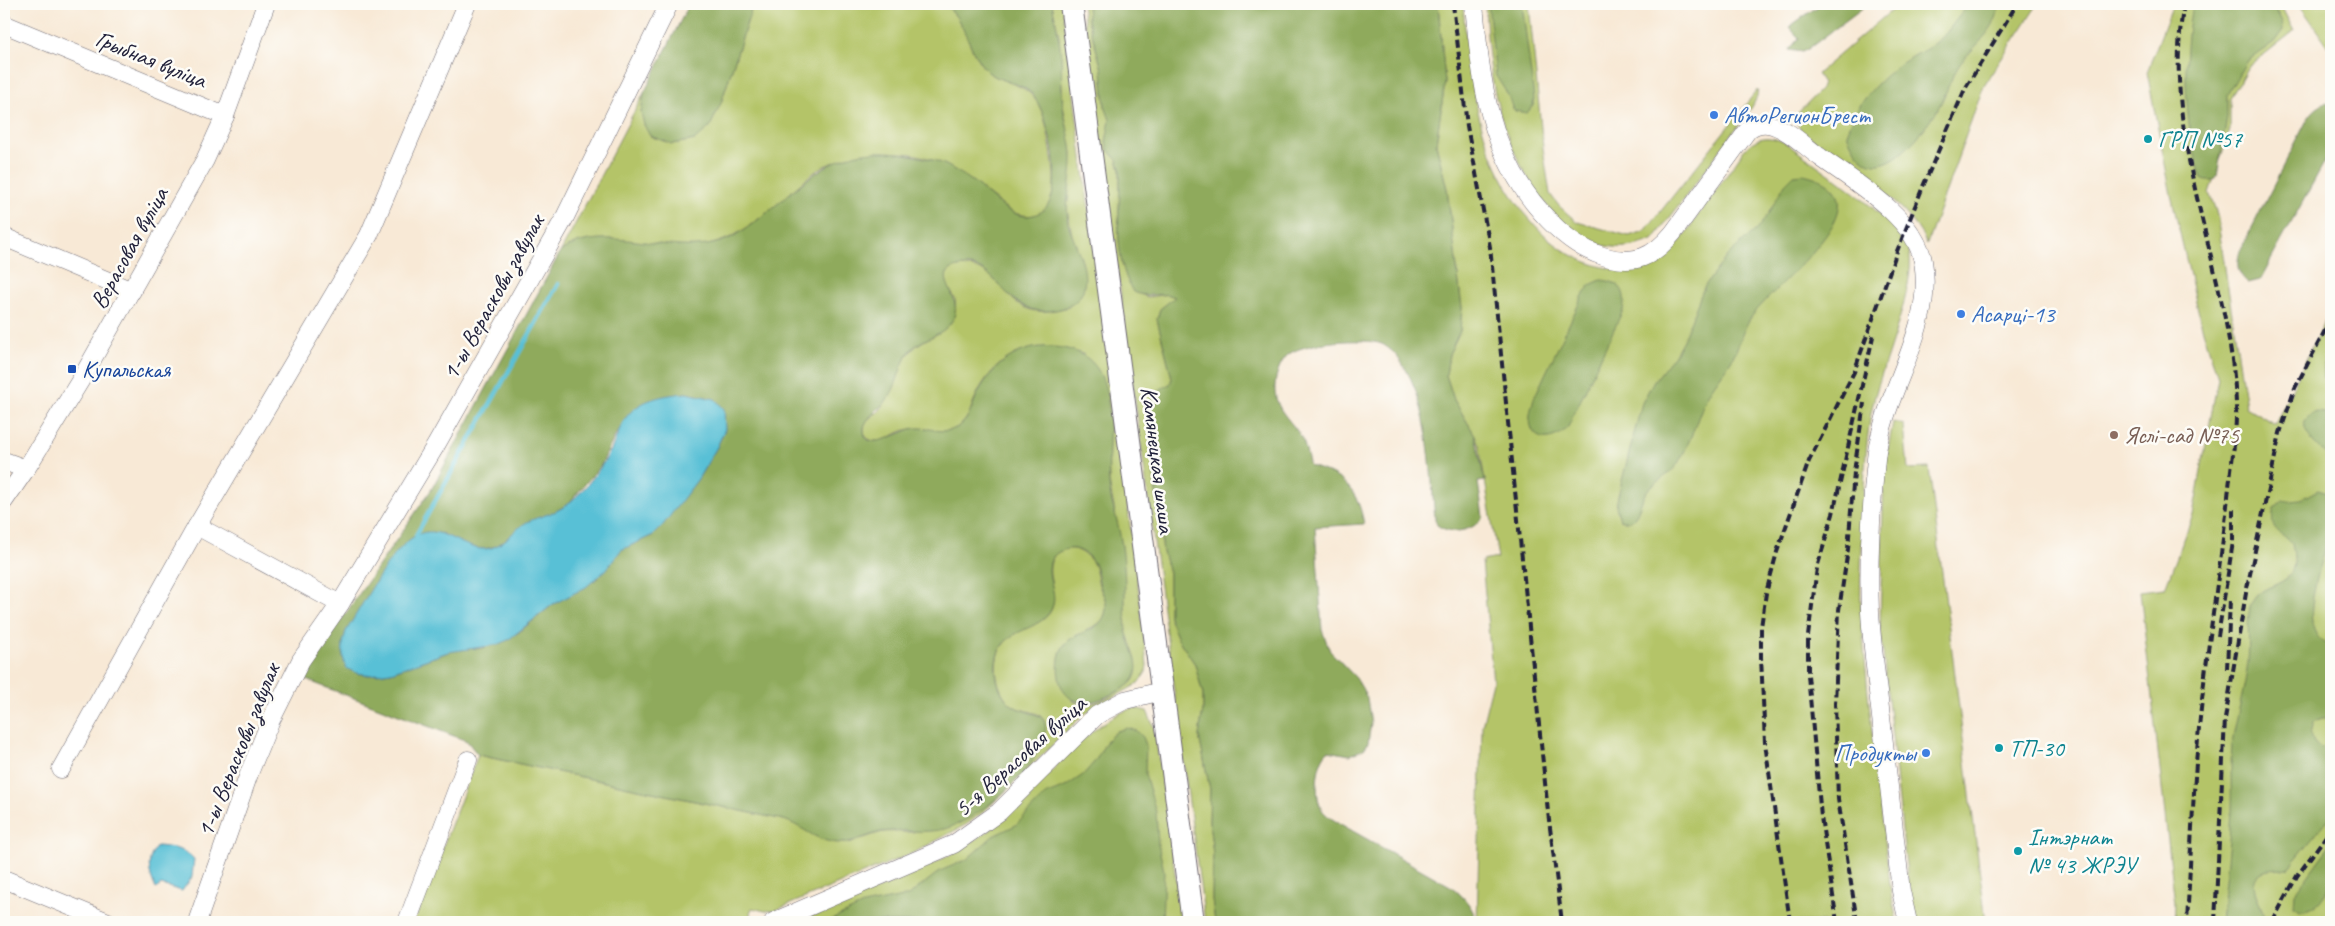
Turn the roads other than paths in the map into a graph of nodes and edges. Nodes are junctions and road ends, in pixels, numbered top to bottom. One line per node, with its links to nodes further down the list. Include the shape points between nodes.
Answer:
1 (266, 4): 7 (street, Верасовая вуліца)
2 (467, 4): 13 (street, via 369,236)
3 (669, 4): 14 (street, 1-ы Верасковы завулак, via 564,219 436,446)
4 (1071, 4): 15 (main road, Камянецкая шаша)
5 (1474, 4): 24 (street, via 1484,95 1492,127 1504,155 1532,202 1579,246 1594,254 1625,260 1651,254 1673,233 1748,130 1766,124 1786,132 1879,201 1917,243 1922,258 1925,294 1919,321 1879,438 1870,590 1872,637 1901,892)
6 (4, 24): 7 (street, Грыбная вуліца)
7 (225, 116): 9 (street, Верасовая вуліца, via 205,160)
8 (4, 238): 9 (street)
9 (132, 291): 11 (street, Верасовая вуліца)
10 (4, 460): 11 (street)
11 (26, 469): 12 (street, Верасовая вуліца)
12 (4, 501)
13 (197, 526): 14 (street); 17 (street)
14 (340, 604): 20 (street, 1-ы Верасковы завулак, via 302,660 270,722)
15 (1162, 691): 22 (street, 5-я Верасовая вуліца, via 1125,700 1097,715 999,812 954,844); 23 (main road, Камянецкая шаша)
16 (468, 760): 21 (street)
17 (61, 769)
18 (4, 879): 19 (street)
19 (108, 922)
20 (197, 922)
21 (407, 922)
22 (773, 922)
23 (1193, 922)
24 (1908, 922)

